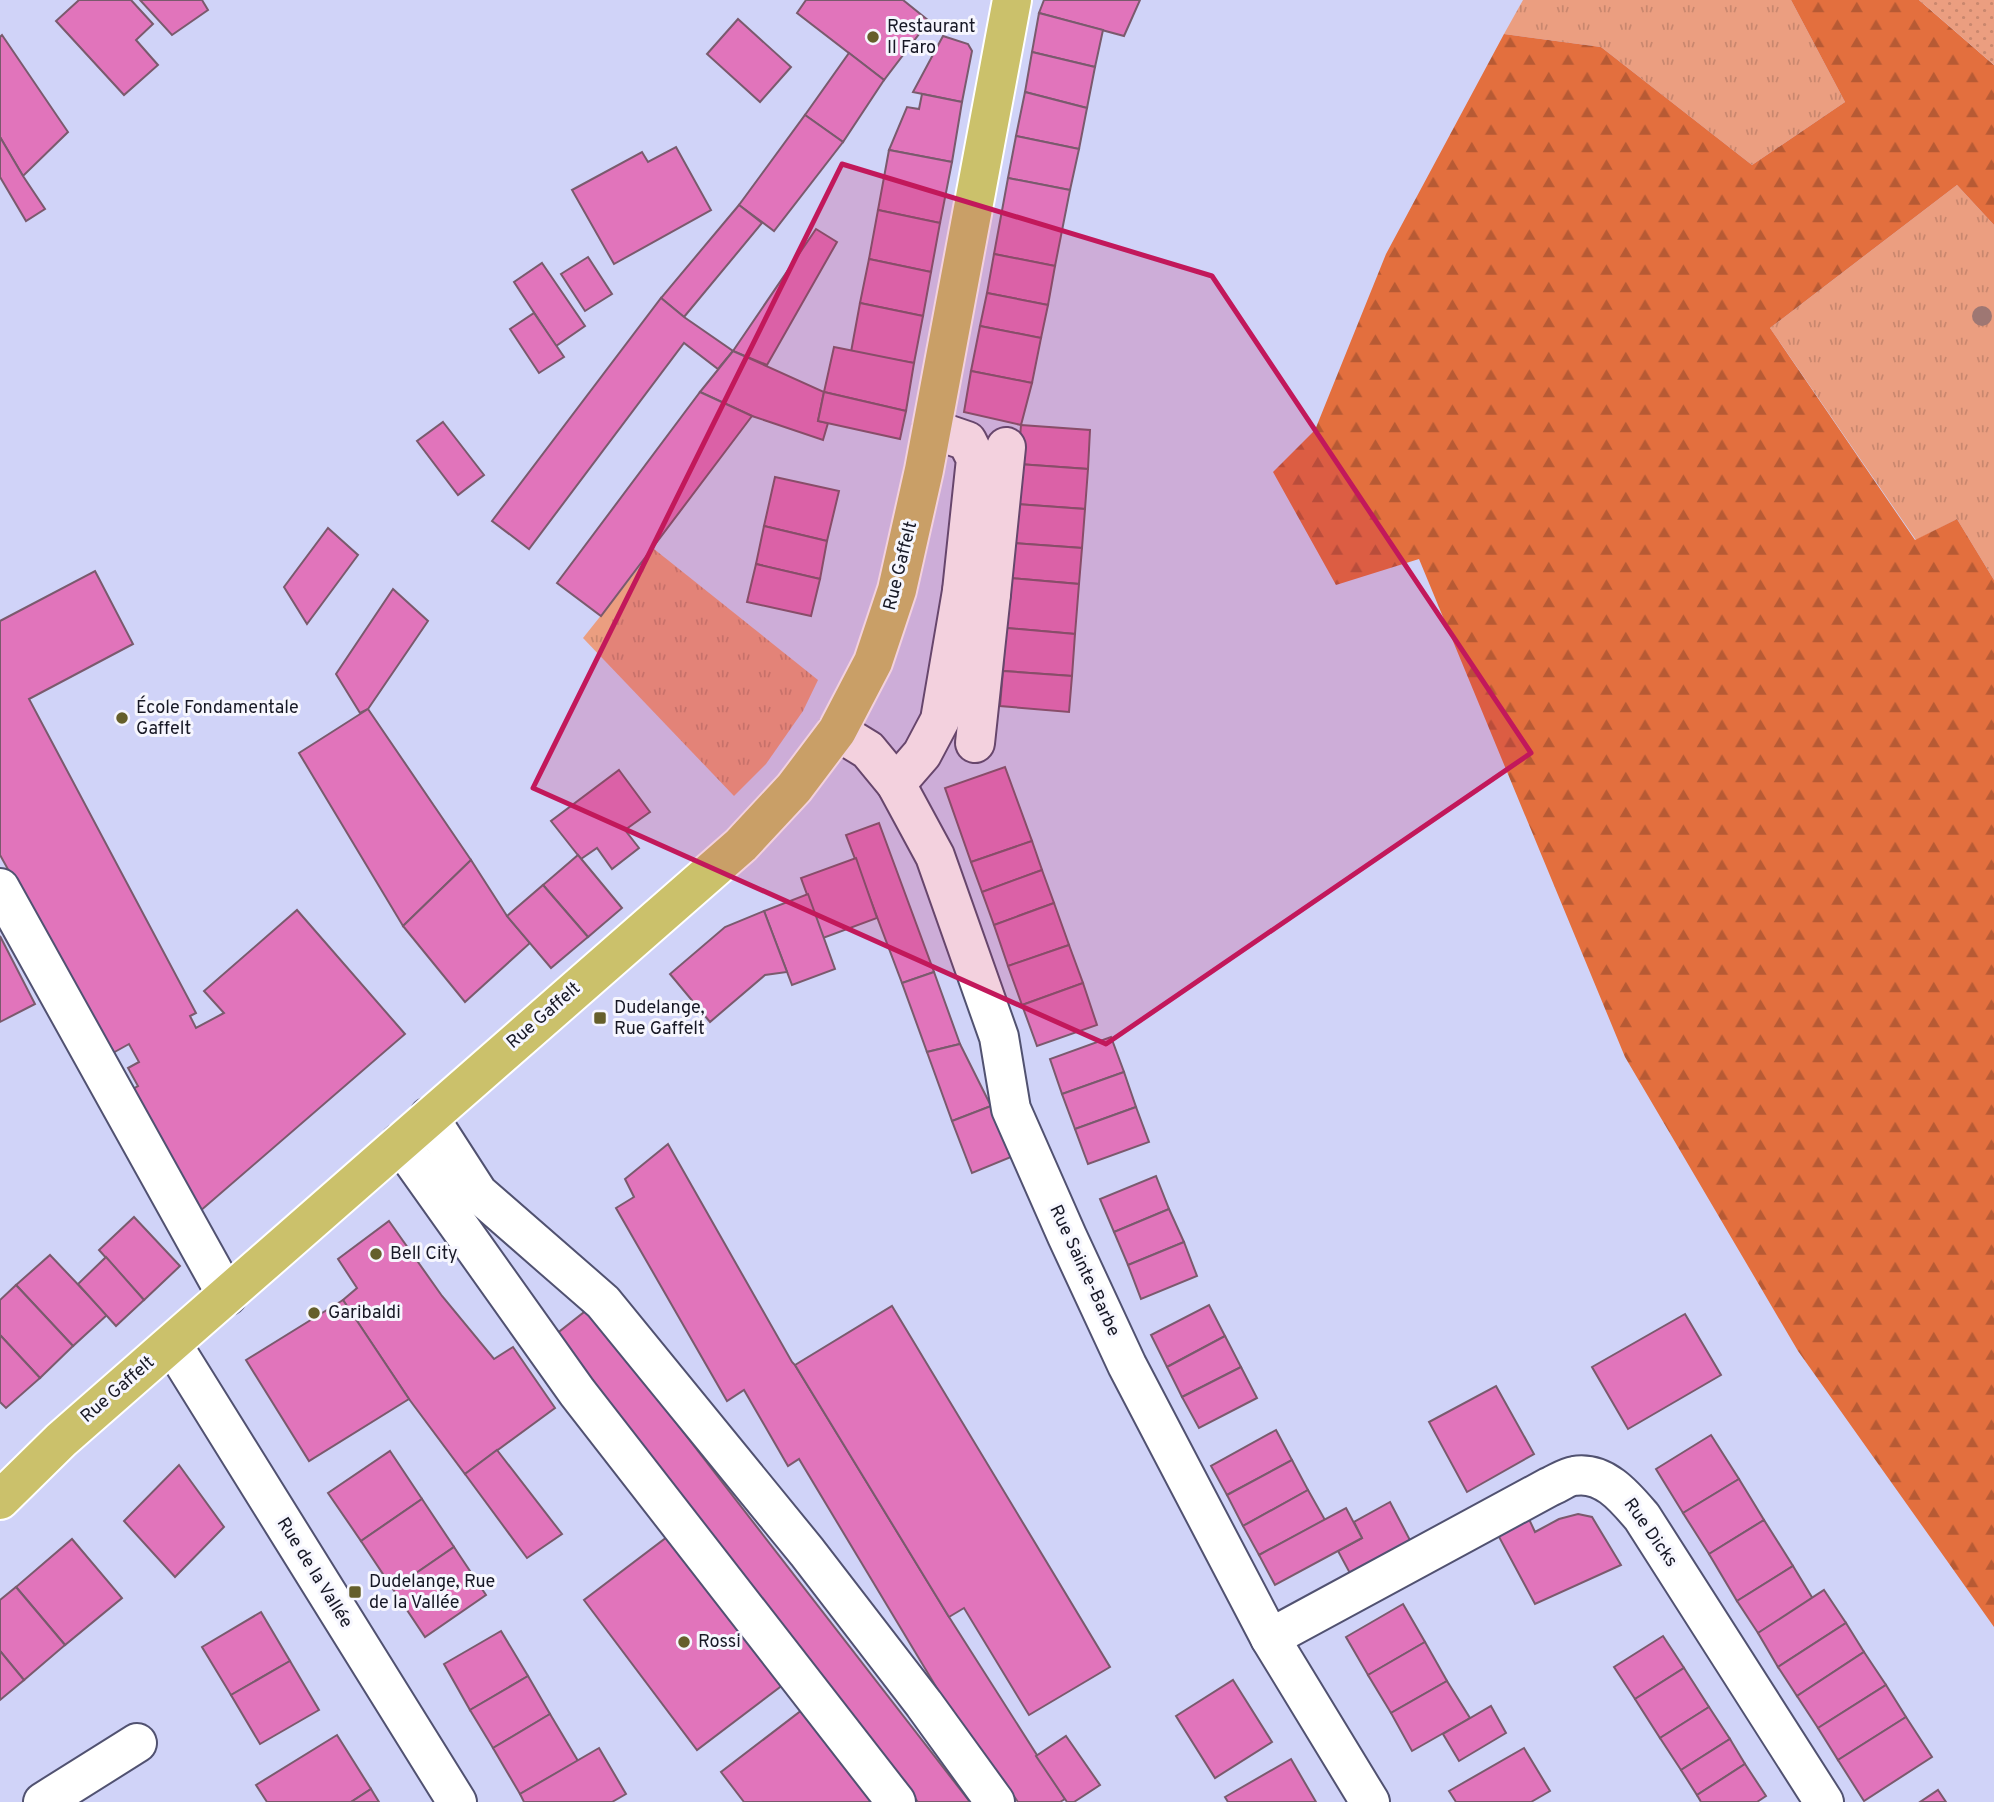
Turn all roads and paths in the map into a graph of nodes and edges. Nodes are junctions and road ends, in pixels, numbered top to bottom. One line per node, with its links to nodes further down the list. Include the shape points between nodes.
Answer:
1 (1012, 0): 2 (main road, Rue Gaffelt)
2 (932, 429): 4 (street, via 967,441 976,459); 5 (main road, Rue Gaffelt, via 897,590 873,662)
3 (1006, 447): 4 (street)
4 (976, 592): 6 (street); 7 (street, via 940,720 922,754)
5 (838, 731): 7 (street, Rue Sainte-Barbe, via 868,750); 9 (main road, Rue Gaffelt, via 741,845)
6 (975, 743)
7 (896, 784): 14 (street, Rue Sainte-Barbe, via 935,856 995,1024 1011,1109 1127,1365)
8 (0, 888): 11 (street)
9 (429, 1117): 10 (main road, Rue Gaffelt); 19 (street, via 478,1193 612,1312 807,1552)
10 (400, 1143): 11 (main road, Rue Gaffelt); 18 (street, via 577,1392)
11 (226, 1296): 12 (main road, Rue Gaffelt)
12 (172, 1344): 13 (main road, Rue Gaffelt); 17 (street, Rue de la Vallée)
13 (0, 1500)
14 (1270, 1639): 20 (street, Rue Sainte-Barbe); 21 (street, Rue Dicks, via 1549,1487 1574,1476 1599,1478 1621,1493 1642,1517)
15 (137, 1743): 16 (street)
16 (43, 1802)
17 (457, 1802)
18 (896, 1802)
19 (995, 1802)
20 (1370, 1802)
21 (1824, 1802)

